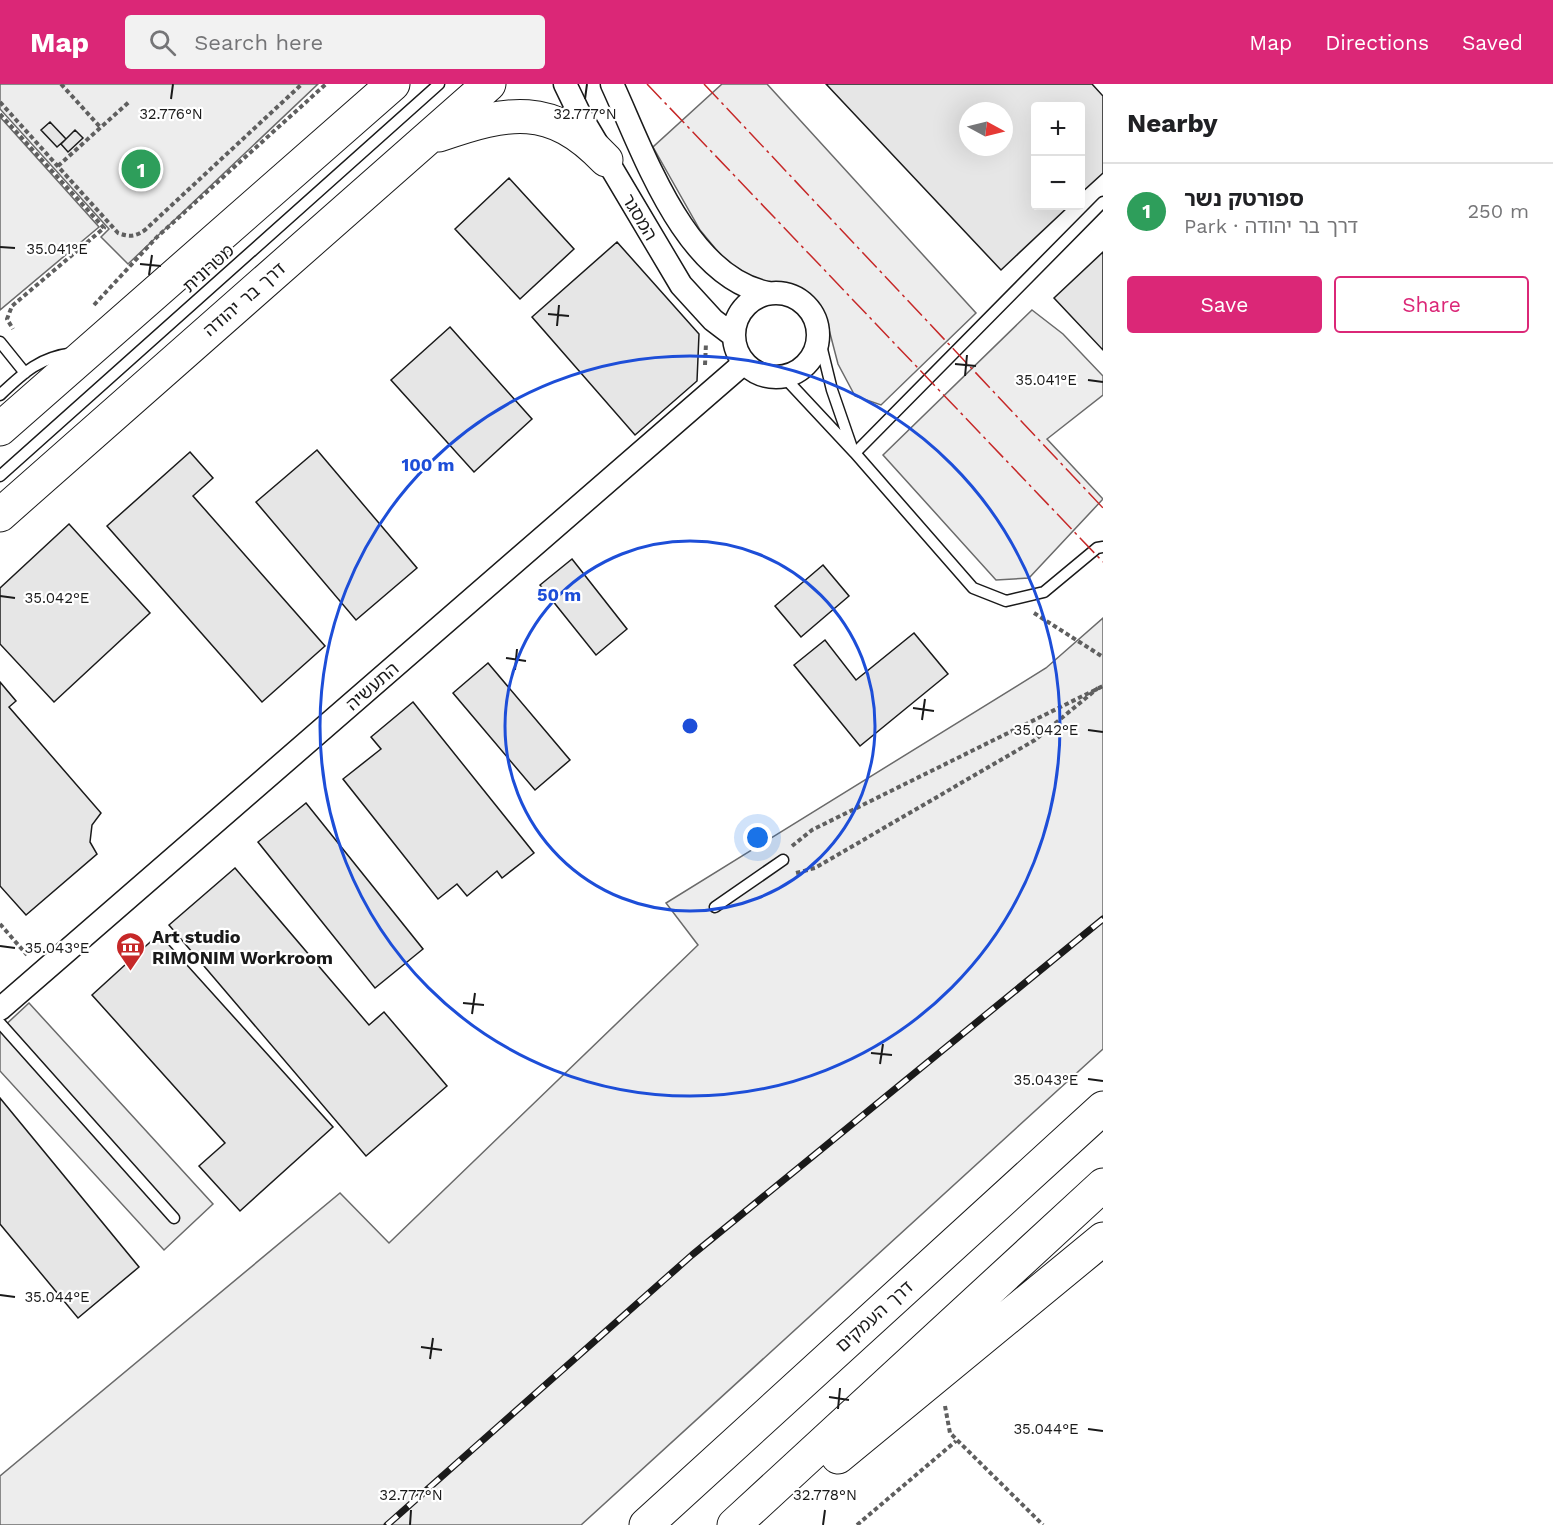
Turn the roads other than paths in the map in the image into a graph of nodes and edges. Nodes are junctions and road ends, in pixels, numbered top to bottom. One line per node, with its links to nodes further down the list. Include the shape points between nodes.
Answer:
1 (393, 84): 13 (main road)
2 (440, 84): 20 (lane, מטרונית)
3 (489, 84): 6 (main road, דרך בר יהודה)
4 (566, 84): 7 (street, המסגר)
5 (612, 84): 9 (street, המסגר, via 681,227 703,255 740,285)
6 (424, 141): 7 (main road, via 488,119 528,116 569,129 587,140); 21 (main road, דרך בר יהודה)
7 (606, 160): 10 (street, המסגר, via 681,285 713,320)
8 (1103, 202): 19 (lane)
9 (768, 293): 10 (street, via 751,300 741,310); 11 (street, המסגר, via 790,294 802,301 812,311)
10 (734, 336): 14 (street, via 736,351)
11 (819, 337): 16 (street, via 808,363); 19 (lane, via 840,417)
12 (0, 342): 15 (lane)
13 (86, 352): 15 (lane, via 52,356); 18 (main road)
14 (744, 363): 16 (street, via 769,377); 25 (street, התעשיה)
15 (25, 373): 17 (lane)
16 (784, 377): 19 (lane)
17 (0, 395)
18 (0, 429)
19 (855, 453): 22 (lane, via 973,588 1006,601 1044,592)
20 (0, 476)
21 (0, 515)
22 (1103, 547)
23 (783, 860): 24 (lane)
24 (715, 907)
25 (0, 1009)
26 (0, 1023): 29 (lane)
27 (1103, 1108): 31 (main road, דרך העמקים)
28 (1103, 1185): 32 (main road)
29 (174, 1218)
30 (1103, 1239): 33 (main road)
31 (646, 1525)
32 (734, 1525)
33 (756, 1525)

